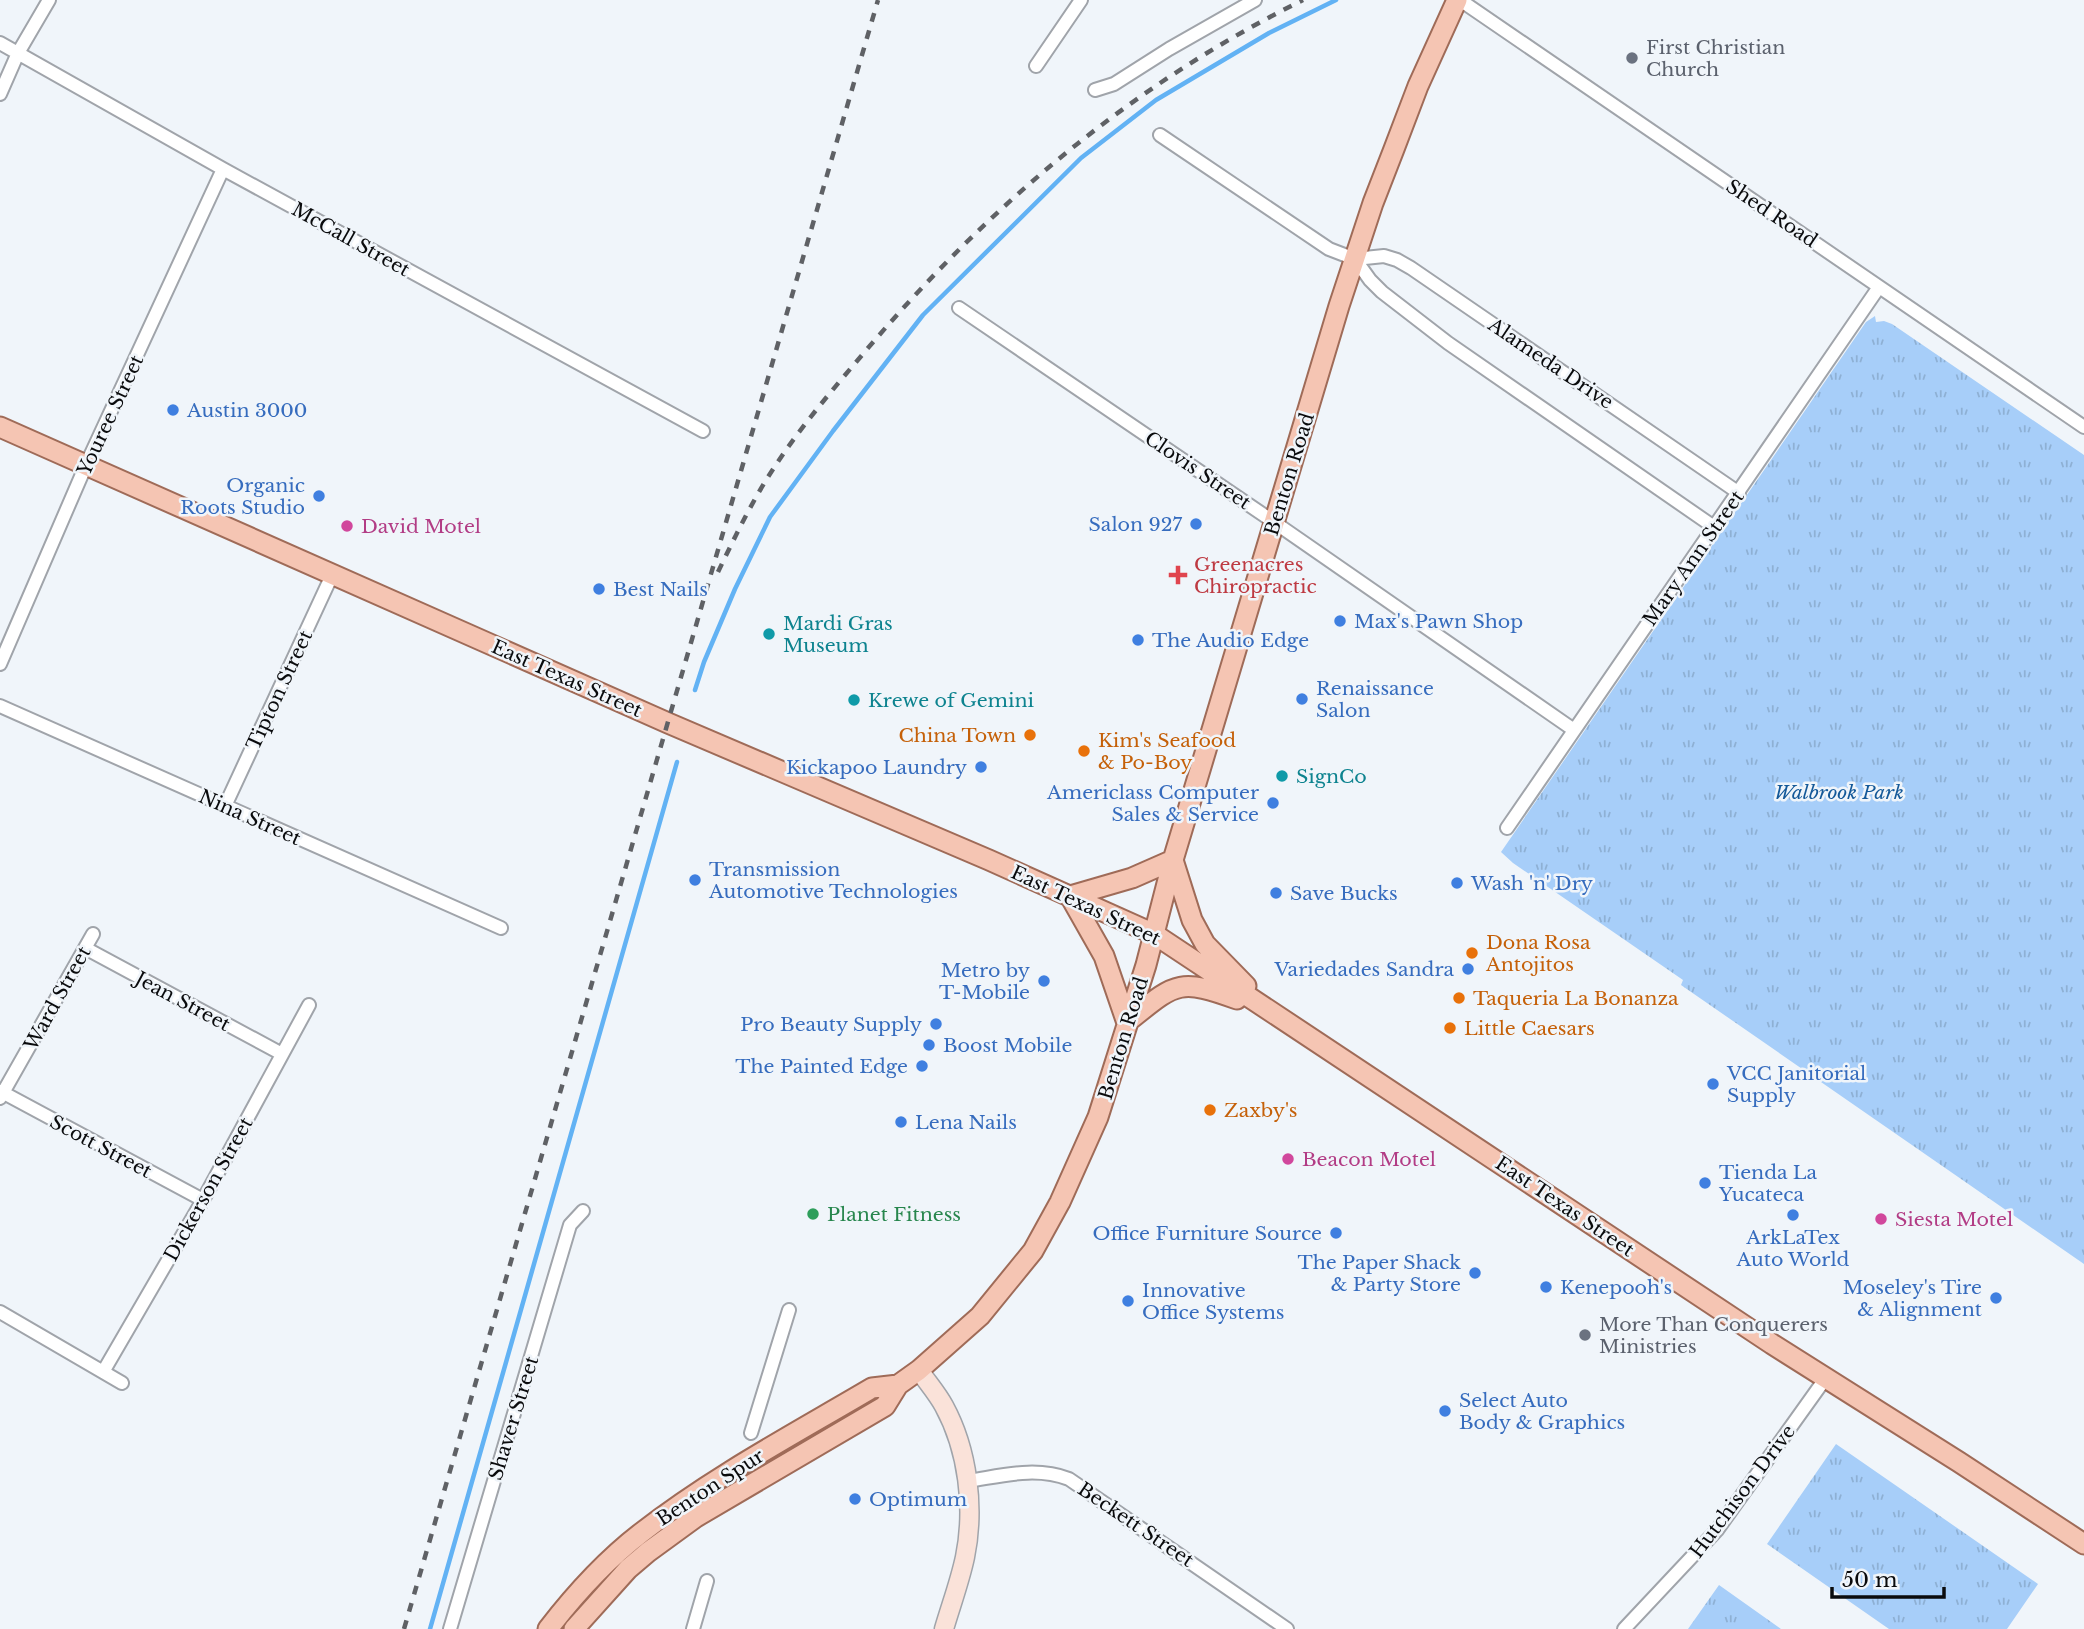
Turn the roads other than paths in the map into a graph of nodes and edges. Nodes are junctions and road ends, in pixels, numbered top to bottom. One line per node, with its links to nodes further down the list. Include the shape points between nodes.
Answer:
1 (49, 0): 6 (street)
2 (1081, 0): 7 (street)
3 (1255, 0): 8 (street, via 1114,84)
4 (1459, 0): 12 (main road, Benton Road, via 1406,117); 13 (street, Shed Road)
5 (0, 43): 6 (street, McCall Street)
6 (18, 53): 9 (street); 11 (street, McCall Street)
7 (1036, 66)
8 (1095, 90)
9 (0, 94)
10 (1160, 135): 12 (street, Alameda Drive, via 1316,242)
11 (223, 169): 17 (street, McCall Street); 18 (street, Youree Street)
12 (1355, 259): 19 (street, Alameda Drive, via 1384,256 1411,268); 20 (main road, Benton Road); 21 (street, Alameda Drive, via 1382,292 1448,343)
13 (1879, 287): 16 (street, Shed Road); 19 (street, Mary Ann Street)
14 (959, 308): 20 (street, Clovis Street)
15 (0, 427): 18 (main road, East Texas Street)
16 (2084, 427)
17 (703, 431)
18 (86, 465): 22 (main road, East Texas Street); 23 (street, Youree Street)
19 (1738, 493): 21 (street, Mary Ann Street)
20 (1274, 522): 25 (street, Clovis Street); 28 (main road, Benton Road)
21 (1714, 527): 25 (street, Mary Ann Street)
22 (333, 573): 26 (street, Tipton Street); 29 (main road, East Texas Street)
23 (0, 664)
24 (0, 706): 26 (street, Nina Street)
25 (1574, 730): 27 (street, Mary Ann Street)
26 (225, 806): 30 (street, Nina Street)
27 (1507, 828)
28 (1173, 860): 29 (main road); 32 (main road, Benton Road); 35 (main road, via 1192,920 1205,944)
29 (1070, 896): 32 (main road, East Texas Street); 36 (main road, via 1104,956)
30 (501, 928)
31 (93, 934): 33 (street, Ward Street)
32 (1154, 934): 35 (main road, East Texas Street); 36 (main road, Benton Road)
33 (85, 948): 37 (street, Jean Street); 38 (street, Ward Street)
34 (309, 1005): 37 (street, Dickerson Street)
35 (1271, 1012): 36 (main road, via 1212,990 1185,986 1172,988); 45 (main road, East Texas Street)
36 (1127, 1023): 43 (main road, Benton Road, via 1098,1117 1033,1251 980,1316)
37 (282, 1054): 39 (street, Dickerson Street)
38 (1, 1094): 39 (street, Scott Street)
39 (203, 1200): 44 (street, Dickerson Street)
40 (583, 1211): 52 (street, Shaver Street, via 570,1225)
41 (789, 1310): 48 (street)
42 (0, 1312): 44 (street)
43 (919, 1370): 47 (main road, Benton Spur); 49 (main road, via 944,1405 958,1437)
44 (103, 1372): 46 (street)
45 (1825, 1379): 50 (main road, East Texas Street); 58 (street, Hutchison Drive, via 1717,1530)
46 (122, 1383)
47 (898, 1385): 53 (main road, Benton Spur, via 873,1388 683,1502 598,1572); 54 (main road, Benton Spur, via 885,1406 696,1517 648,1552)
48 (751, 1433)
49 (967, 1481): 56 (main road, via 965,1556); 57 (street, Beckett Street, via 1029,1472 1069,1479)
50 (2084, 1544)
51 (707, 1581): 55 (street)
52 (450, 1629)
53 (548, 1629)
54 (574, 1629)
55 (693, 1629)
56 (944, 1629)
57 (1287, 1629)
58 (1624, 1629)

